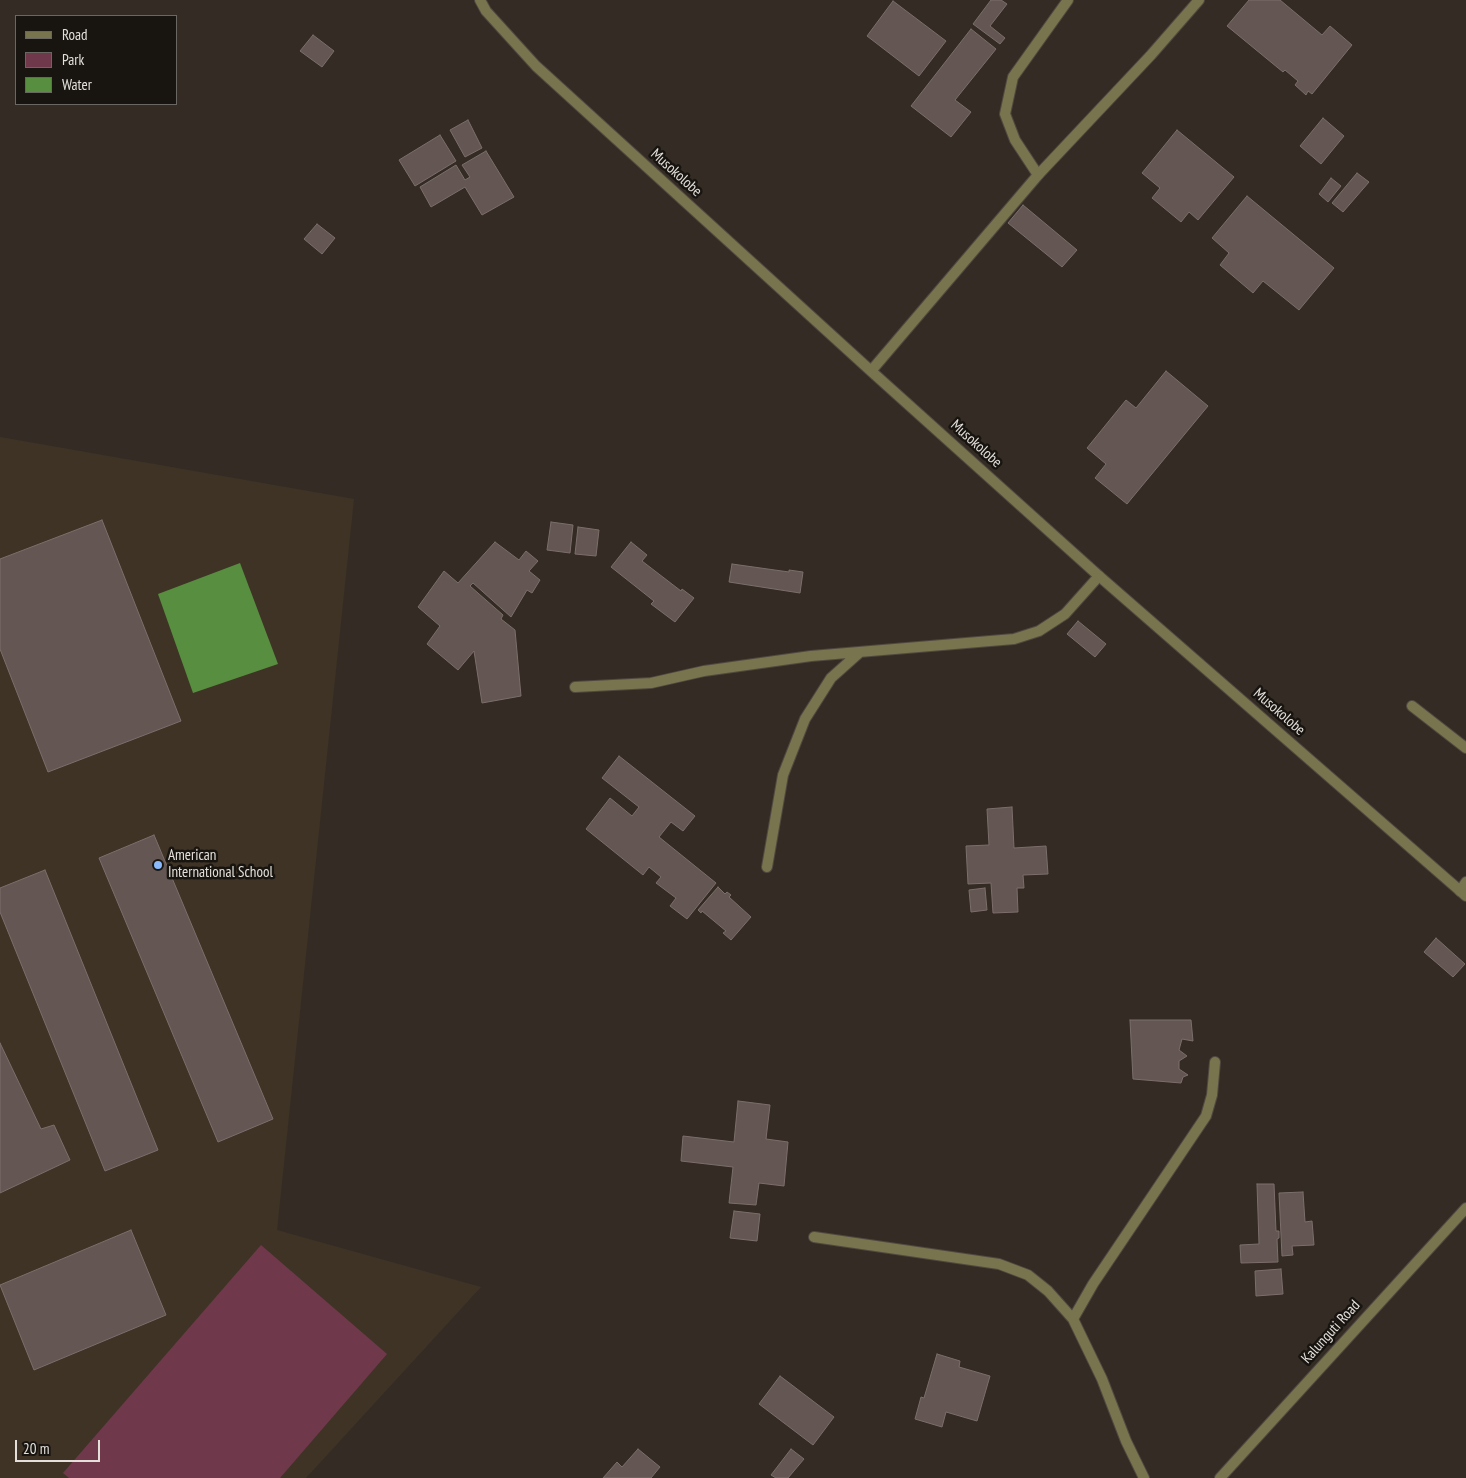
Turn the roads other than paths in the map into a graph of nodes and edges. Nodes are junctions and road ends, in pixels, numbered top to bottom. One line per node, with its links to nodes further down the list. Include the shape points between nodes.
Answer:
1 (480, 0): 5 (street, Musokolobe, via 486,12 536,66)
2 (1068, 0): 4 (street, via 1013,77 1005,114 1015,140)
3 (1199, 0): 4 (street)
4 (1038, 175): 5 (street)
5 (871, 371): 6 (street, Musokolobe)
6 (1099, 576): 7 (street, via 1065,614 1039,631 1014,639); 12 (street, Musokolobe)
7 (859, 653): 8 (street, via 811,656 704,671 651,683); 11 (street, via 830,678 805,719 783,775)
8 (575, 687)
9 (1412, 706): 10 (street)
10 (1466, 748)
11 (768, 867)
12 (1464, 890)
13 (1215, 1062): 16 (street, via 1212,1096 1206,1116)
14 (1466, 1208): 18 (street, Kalunguti Road)
15 (814, 1237): 16 (street, via 999,1264 1028,1274)
16 (1073, 1319): 17 (street)
17 (1144, 1478)
18 (1220, 1478)

